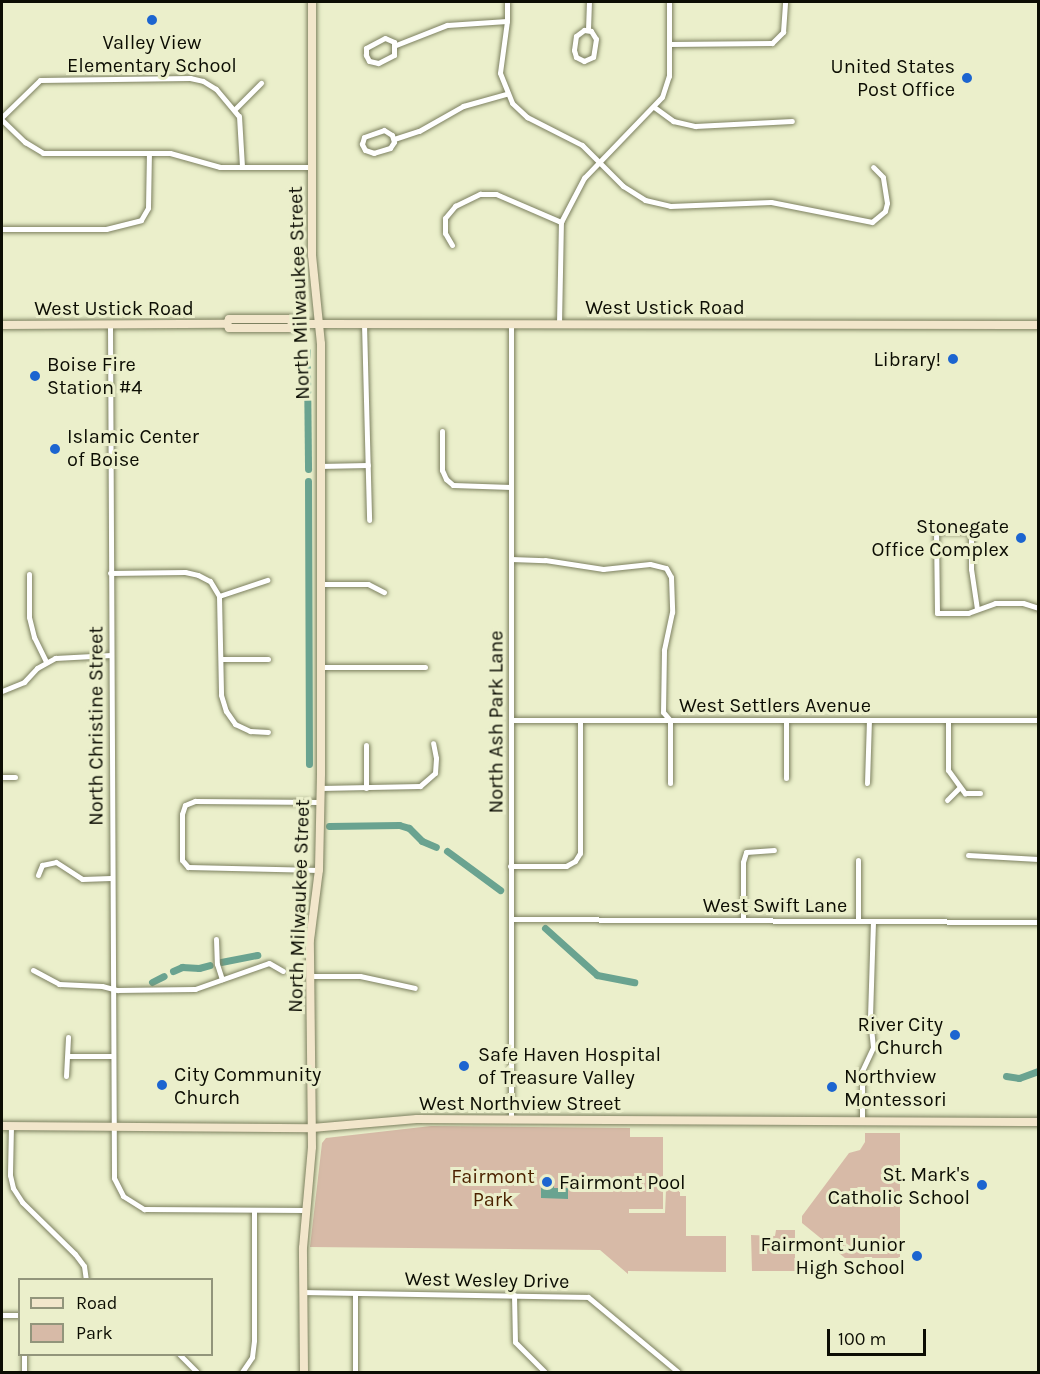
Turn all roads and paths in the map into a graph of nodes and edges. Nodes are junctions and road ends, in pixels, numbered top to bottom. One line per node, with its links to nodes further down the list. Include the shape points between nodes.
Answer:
1 (312, 2): 20 (main road, North Milwaukee Street)
2 (507, 2): 6 (street)
3 (589, 2): 7 (street)
4 (669, 2): 8 (street)
5 (785, 2): 8 (street, via 783,32 772,43)
6 (507, 21): 9 (street, via 447,25); 11 (street, via 500,62)
7 (588, 30): 7 (street, via 576,36 574,54 581,61 594,54 595,36)
8 (669, 44): 12 (street, via 667,84)
9 (396, 45): 9 (street, via 385,38 368,46 366,55 372,63 378,63 394,55)
10 (261, 83): 13 (street)
11 (506, 94): 16 (street, via 463,106 419,131); 18 (street, via 526,117 575,140)
12 (654, 107): 15 (street, via 673,121 695,126); 18 (street)
13 (235, 109): 14 (street, via 216,89 190,78 49,78 33,85); 19 (street, via 241,125)
14 (2, 118): 17 (street, via 25,142 43,153)
15 (792, 121)
16 (394, 139): 16 (street, via 384,130 367,135 362,144 374,153 390,147)
17 (149, 153): 19 (street, via 183,156 220,166); 23 (street, via 148,208 141,220 106,228)
18 (601, 160): 21 (street, via 630,192 653,203 678,206 771,202 863,222 879,218 887,202 883,177); 22 (street, via 579,184)
19 (242, 166): 20 (street)
20 (311, 166): 25 (main road, North Milwaukee Street)
21 (873, 167)
22 (561, 222): 24 (street, via 496,194 480,194 456,206 445,218 445,233); 28 (street)
23 (2, 229)
24 (452, 245)
25 (317, 324): 26 (main road, West Ustick Road); 30 (main road, West Ustick Road, via 292,324 290,328); 34 (main road, North Milwaukee Street, via 321,344)
26 (364, 324): 27 (main road, West Ustick Road); 33 (street)
27 (510, 324): 28 (main road, West Ustick Road); 35 (street, North Ash Park Lane)
28 (559, 324): 31 (main road, West Ustick Road)
29 (2, 325): 30 (main road, West Ustick Road)
30 (110, 325): 38 (street, North Christine Street)
31 (1038, 325)
32 (442, 431): 35 (street, via 442,470 453,485)
33 (368, 465): 34 (street); 36 (street)
34 (319, 466): 41 (main road, North Milwaukee Street)
35 (511, 487): 37 (street, North Ash Park Lane)
36 (369, 520)
37 (511, 560): 53 (street, North Ash Park Lane); 55 (street, via 545,560 603,569 650,564 666,568 671,577 672,612 664,650 663,712)
38 (110, 573): 43 (street, via 185,572 210,581); 46 (street, North Christine Street)
39 (29, 574): 49 (street, via 29,617)
40 (267, 580): 43 (street)
41 (320, 584): 42 (street, via 368,584); 50 (main road, North Milwaukee Street)
42 (384, 592)
43 (219, 596): 47 (street)
44 (1038, 608): 45 (street, via 1023,603 995,603)
45 (977, 609): 45 (street, via 969,613 937,613 936,531 971,531)
46 (111, 655): 49 (street, via 64,656); 81 (street, North Christine Street)
47 (221, 659): 48 (street); 60 (street, via 225,711 235,724 250,731)
48 (268, 659)
49 (46, 662): 52 (street, via 24,682)
50 (321, 667): 51 (street); 69 (main road, North Milwaukee Street)
51 (425, 667)
52 (2, 691)
53 (512, 720): 54 (street, West Settlers Avenue); 78 (street, North Ash Park Lane)
54 (579, 720): 55 (street, West Settlers Avenue); 78 (street, via 580,853 566,866)
55 (670, 720): 56 (street, West Settlers Avenue); 66 (street)
56 (786, 720): 57 (street, West Settlers Avenue); 65 (street)
57 (869, 720): 58 (street, West Settlers Avenue); 67 (street)
58 (948, 720): 59 (street, West Settlers Avenue); 68 (street, via 948,770)
59 (1038, 720)
60 (268, 732)
61 (433, 743): 70 (street, via 435,773 426,783 413,788)
62 (366, 745): 70 (street)
63 (2, 777): 64 (street)
64 (15, 777)
65 (786, 778)
66 (670, 783)
67 (867, 783)
68 (960, 787): 71 (street, via 965,793); 72 (street)
69 (320, 788): 70 (street); 73 (main road, North Milwaukee Street)
70 (366, 788)
71 (980, 793)
72 (947, 800)
73 (320, 802): 79 (main road, North Milwaukee Street); 79 (street, via 195,801 185,805 182,813 182,860 188,867)
74 (774, 850): 83 (street, via 746,852)
75 (968, 855): 76 (street)
76 (1038, 859)
77 (858, 860): 84 (street)
78 (510, 866): 82 (street, North Ash Park Lane)
79 (318, 870): 90 (main road, North Milwaukee Street)
80 (38, 875): 81 (street, via 42,865 57,862 82,879)
81 (111, 878): 92 (street, North Christine Street)
82 (511, 919): 83 (street, West Swift Lane); 98 (street, North Ash Park Lane)
83 (743, 920): 84 (street, West Swift Lane)
84 (858, 921): 85 (street, West Swift Lane)
85 (873, 921): 86 (street, West Swift Lane); 99 (street, via 873,1047 862,1071)
86 (1038, 922)
87 (216, 939): 91 (street, via 216,964)
88 (33, 970): 92 (street, via 59,984)
89 (283, 971): 91 (street, via 268,963)
90 (310, 976): 93 (street, via 360,976); 104 (main road, North Milwaukee Street)
91 (222, 980): 92 (street, via 184,990)
92 (112, 988): 96 (street, North Christine Street)
93 (415, 988)
94 (68, 1037): 95 (street)
95 (68, 1056): 96 (street); 97 (street)
96 (112, 1056): 103 (street, North Christine Street)
97 (66, 1076)
98 (511, 1119): 99 (main road, West Northview Street); 104 (main road, West Northview Street, via 417,1119)
99 (862, 1121): 100 (main road, West Northview Street)
100 (1038, 1122)
101 (2, 1126): 102 (main road, West Northview Street)
102 (11, 1126): 103 (main road, West Northview Street); 107 (street, via 9,1175 13,1188 22,1202 75,1254 84,1266)
103 (112, 1127): 104 (main road, West Northview Street); 105 (street, North Christine Street, via 114,1178 123,1196 134,1205 158,1211)
104 (312, 1128): 106 (main road, North Milwaukee Street)
105 (254, 1210): 106 (street, North Christine Street); 117 (street, via 254,1340 252,1357)
106 (305, 1210): 108 (main road, North Milwaukee Street)
107 (86, 1278)
108 (304, 1292): 109 (street, West Wesley Drive); 118 (main road, North Milwaukee Street)
109 (355, 1293): 110 (street, West Wesley Drive); 119 (street)
110 (514, 1295): 120 (street, via 515,1342); 121 (street, West Wesley Drive, via 588,1297)
111 (2, 1315): 112 (street)
112 (18, 1315)
113 (24, 1356): 115 (street)
114 (181, 1356): 116 (street)
115 (24, 1372)
116 (197, 1372)
117 (242, 1372)
118 (304, 1372)
119 (355, 1372)
120 (545, 1372)
121 (678, 1372)

